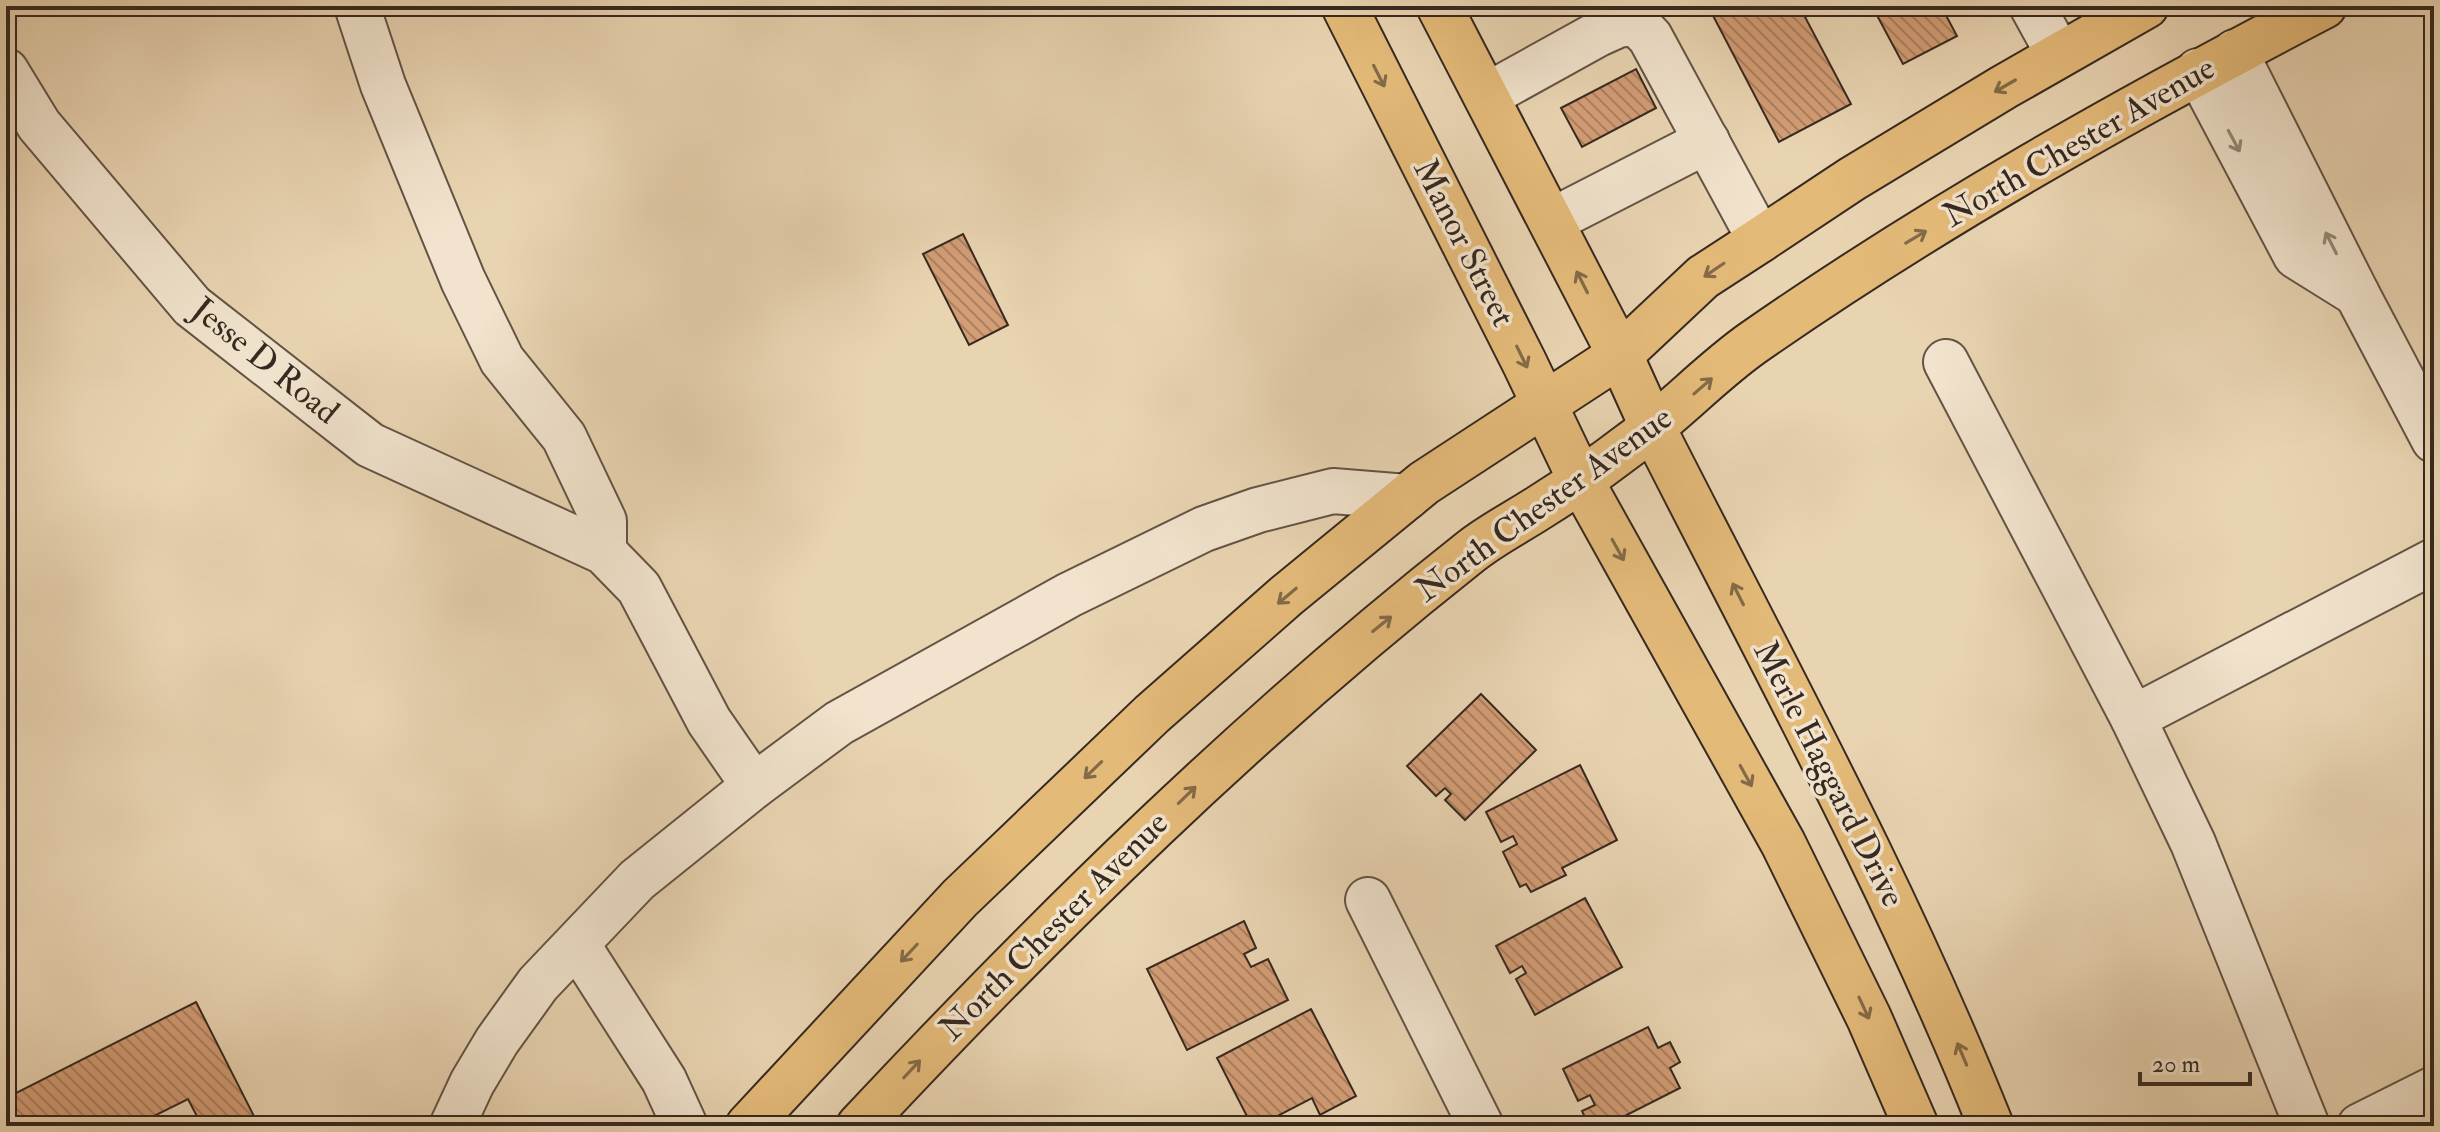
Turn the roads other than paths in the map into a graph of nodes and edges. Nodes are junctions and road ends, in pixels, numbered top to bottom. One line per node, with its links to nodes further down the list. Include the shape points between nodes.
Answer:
1 (357, 6): 21 (street, via 383,85 463,280 502,360 564,437 604,521)
2 (1344, 6): 16 (main road, Manor Street, one-way to 16)
3 (1439, 6): 10 (main road)
4 (2032, 6): 7 (street)
5 (2146, 6): 7 (main road)
6 (2324, 6): 8 (main road, North Chester Avenue)
7 (2059, 55): 13 (main road, one-way to 13)
8 (2216, 62): 17 (main road, North Chester Avenue, one-way to 8, via 1750,345 1896,249); 18 (street, via 2296,256 2357,294)
9 (6, 71): 21 (street, Jesse D Road, via 39,125 192,306 370,445)
10 (1486, 96): 11 (street, via 1598,34 1636,23 1650,37); 12 (main road)
11 (1707, 141): 12 (street); 13 (street)
12 (1551, 221): 14 (main road, one-way to 12)
13 (1760, 240): 14 (main road, one-way to 14, via 1703,277)
14 (1620, 355): 16 (main road); 17 (main road)
15 (1946, 362): 23 (street)
16 (1544, 405): 19 (main road, Manor Street); 20 (main road)
17 (1653, 428): 19 (main road, North Chester Avenue); 34 (main road, Merle Haggard Drive, one-way to 17, via 1885,882)
18 (2434, 440)
19 (1581, 481): 31 (main road, North Chester Avenue, one-way to 19, via 971,1006 1208,775 1475,548); 33 (main road, one-way to 33, via 1783,843)
20 (1407, 497): 24 (street, via 1333,491 1204,529 924,674 839,723); 30 (main road, one-way to 30, via 1152,714 960,898)
21 (604, 552): 24 (street, Jesse D Road, via 639,588 709,721)
22 (2434, 561): 23 (street)
23 (2133, 718): 35 (street, via 2193,843)
24 (754, 786): 26 (street, via 637,880)
25 (1368, 900): 32 (street)
26 (577, 944): 28 (street, via 538,984 497,1041); 29 (street, via 664,1080)
27 (2434, 1089): 36 (street)
28 (454, 1123)
29 (685, 1126)
30 (748, 1126)
31 (859, 1126)
32 (1481, 1126)
33 (1916, 1126)
34 (1991, 1126)
35 (2307, 1126)
36 (2360, 1126)

